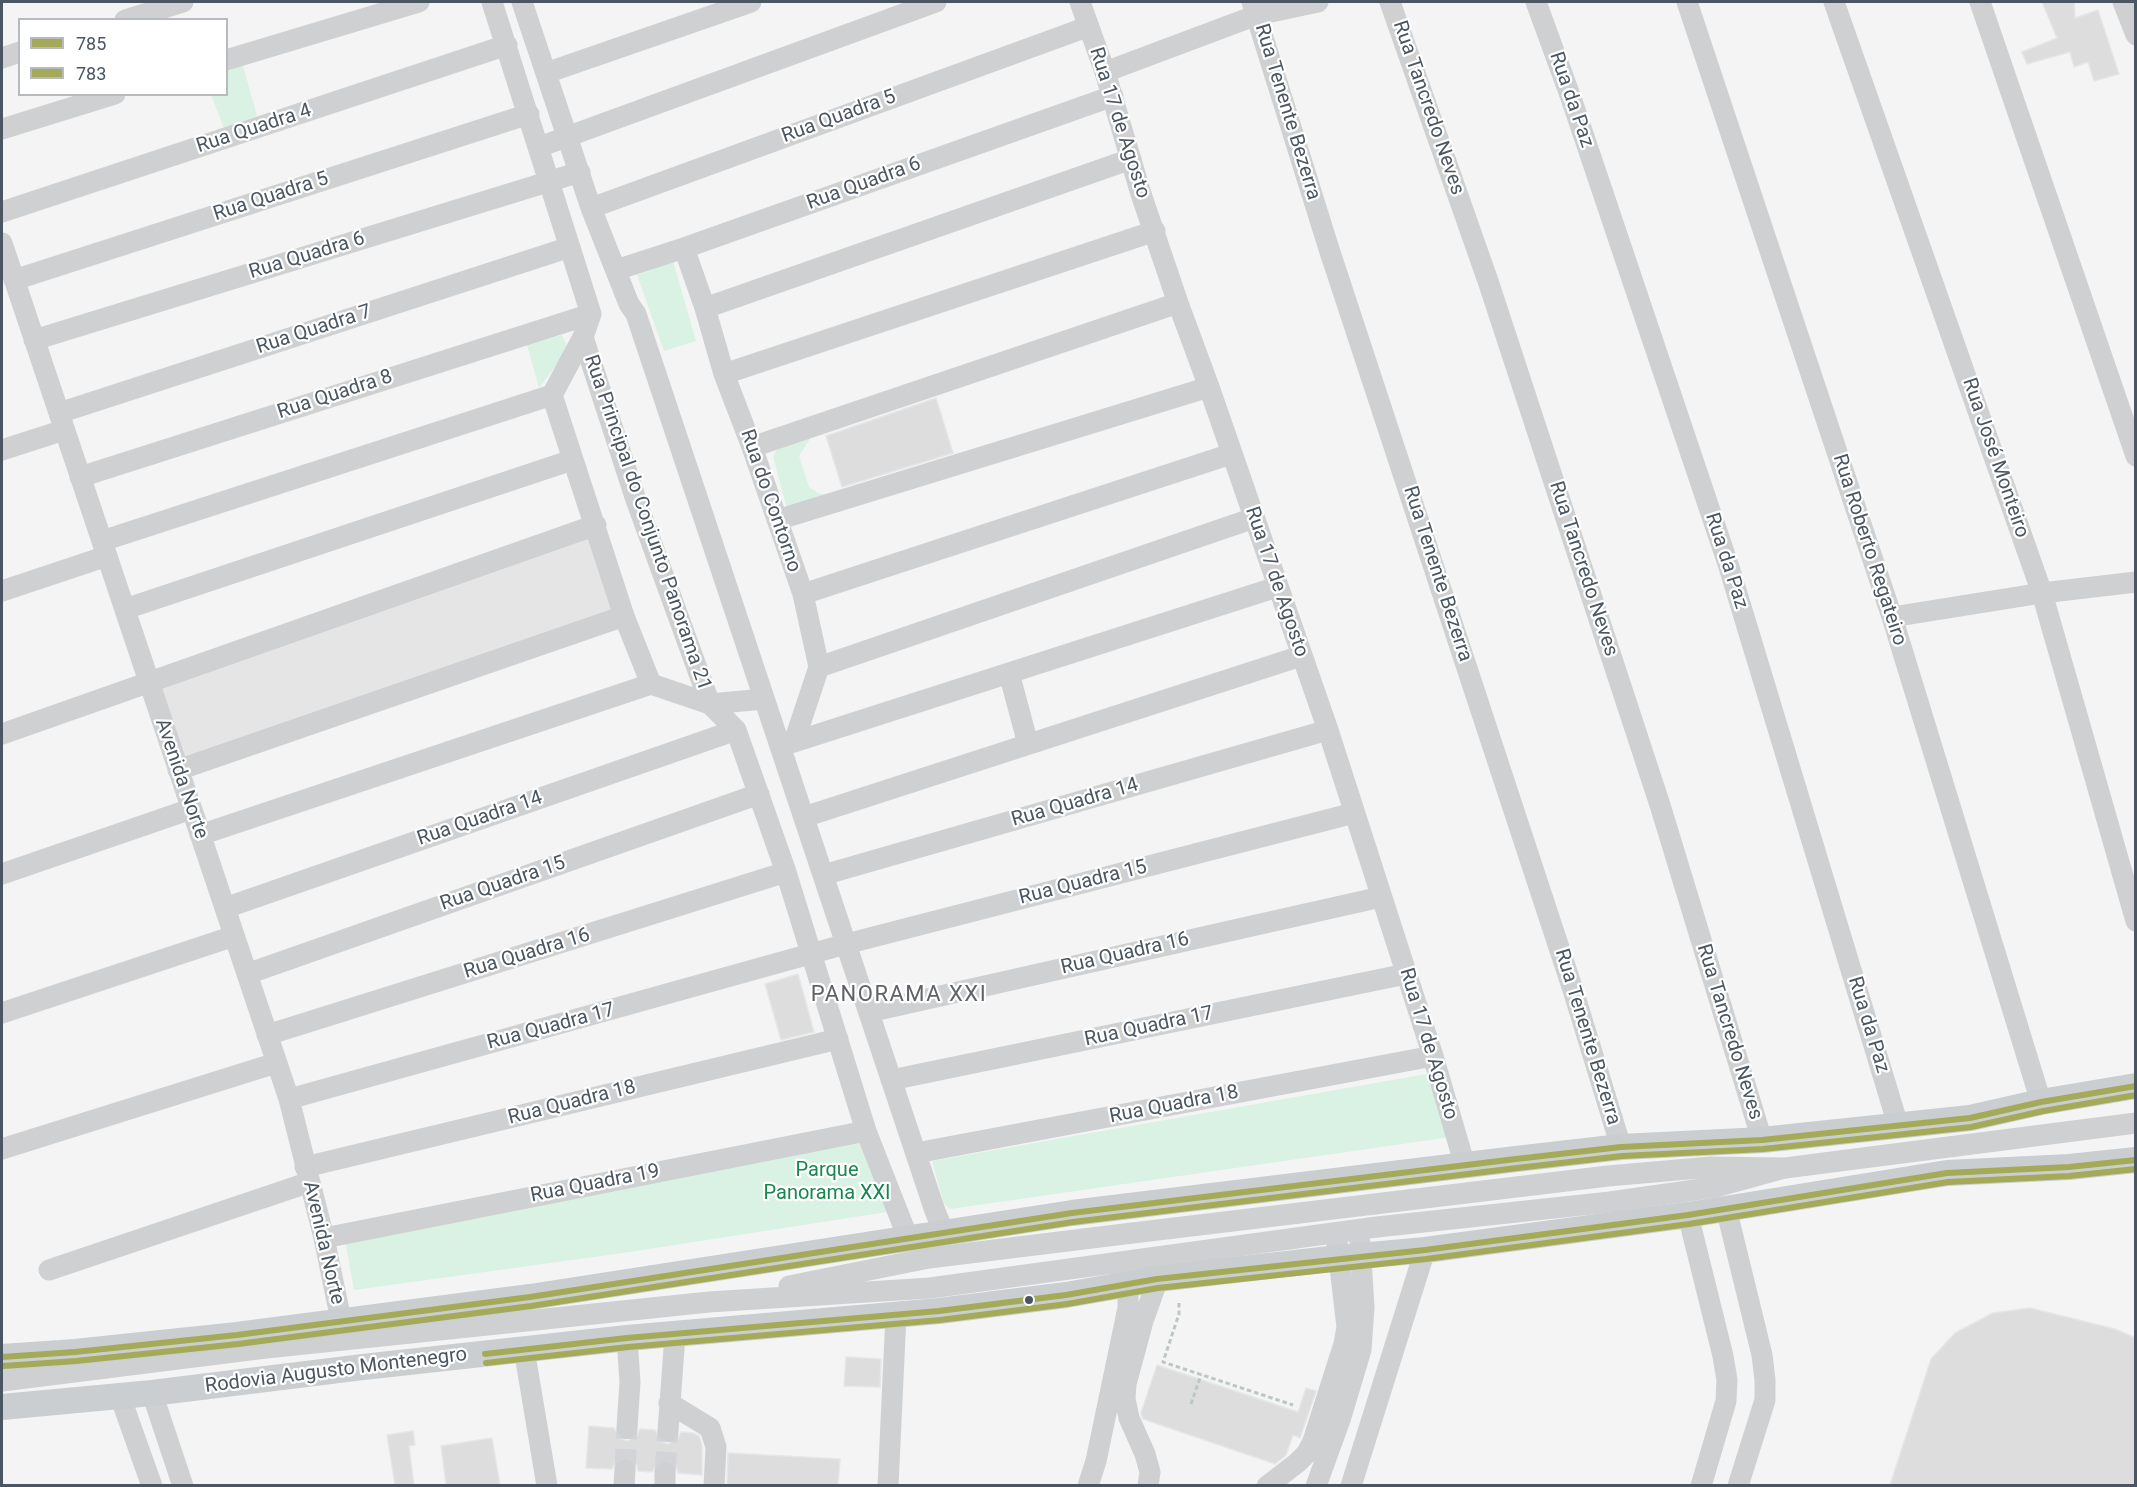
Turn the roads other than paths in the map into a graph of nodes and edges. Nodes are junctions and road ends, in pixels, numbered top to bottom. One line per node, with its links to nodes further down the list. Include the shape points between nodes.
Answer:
1 (183, 2): 16 (street)
2 (419, 2): 22 (street)
3 (492, 2): 19 (street)
4 (522, 2): 24 (street)
5 (751, 2): 24 (street)
6 (936, 2): 29 (street)
7 (1080, 2): 17 (street, Rua 17 de Agosto)
8 (1318, 2): 15 (street)
9 (1390, 2): 111 (street, Rua Tancredo Neves, via 1488,281 1660,805)
10 (1536, 2): 109 (street, Rua da Paz, via 1729,567)
11 (1687, 2): 68 (street, Rua Roberto Regateiro)
12 (1834, 2): 64 (street, Rua José Monteiro)
13 (1980, 2): 54 (street)
14 (2123, 2): 18 (street)
15 (1254, 8): 23 (street); 113 (street, Rua Tenente Bezerra)
16 (131, 18)
17 (1088, 27): 23 (street, Rua 17 de Agosto); 34 (street, Rua Quadra 5)
18 (2136, 35)
19 (507, 45): 27 (street); 35 (street, Rua Quadra 4)
20 (18, 53): 21 (street)
21 (2, 58)
22 (228, 59)
23 (1105, 72): 26 (street, Rua 17 de Agosto)
24 (546, 73): 29 (street)
25 (109, 96): 28 (street)
26 (1113, 96): 31 (street, Rua 17 de Agosto); 39 (street, Rua Quadra 6)
27 (529, 114): 30 (street); 41 (street, Rua Quadra 5)
28 (2, 129)
29 (568, 136): 30 (street); 32 (street)
30 (539, 147): 33 (street)
31 (1131, 159): 36 (street, Rua 17 de Agosto); 43 (street)
32 (580, 172): 33 (street, Rua Quadra 6); 34 (street)
33 (549, 181): 38 (street); 46 (street, Rua Quadra 6)
34 (591, 208): 40 (street)
35 (2, 212)
36 (1155, 231): 42 (street, Rua 17 de Agosto); 47 (street)
37 (2, 243): 41 (street, Avenida Norte)
38 (570, 247): 44 (street); 50 (street, Rua Quadra 7)
39 (684, 248): 40 (street, Rua Quadra 6); 43 (street, Rua do Contorno)
40 (615, 270): 74 (street, via 636,314)
41 (12, 294): 46 (street, Avenida Norte)
42 (1178, 303): 48 (street, Rua 17 de Agosto); 51 (street)
43 (705, 308): 47 (street, Rua do Contorno)
44 (591, 314): 45 (street, Rua Principal do Conjunto Panorama 21); 56 (street, Rua Quadra 8)
45 (583, 337): 49 (street); 75 (street, Rua Principal do Conjunto Panorama 21, via 636,500)
46 (34, 340): 50 (street, Avenida Norte)
47 (724, 374): 51 (street, Rua do Contorno)
48 (1209, 387): 53 (street, Rua 17 de Agosto); 58 (street)
49 (552, 395): 55 (street); 60 (street)
50 (62, 422): 52 (street, Rua Quadra 7); 56 (street, Avenida Norte)
51 (752, 447): 58 (street, Rua do Contorno)
52 (2, 450)
53 (1231, 454): 57 (street, Rua 17 de Agosto); 65 (street)
54 (2136, 456)
55 (572, 460): 59 (street); 66 (street)
56 (80, 477): 60 (street, Avenida Norte)
57 (1254, 518): 62 (street, Rua 17 de Agosto); 70 (street)
58 (777, 520): 65 (street, Rua do Contorno)
59 (596, 525): 67 (street); 72 (street)
60 (104, 549): 63 (street); 66 (street, Avenida Norte)
61 (2136, 582): 64 (street)
62 (1277, 587): 69 (street, Rua 17 de Agosto); 71 (street)
63 (2, 591)
64 (2042, 593): 68 (street); 92 (street, Rua José Monteiro)
65 (803, 594): 70 (street, Rua do Contorno)
66 (124, 609): 72 (street, Avenida Norte)
67 (624, 615): 73 (street); 81 (street)
68 (1892, 617): 107 (street, Rua Roberto Regateiro)
69 (1301, 656): 77 (street, Rua 17 de Agosto); 80 (street)
70 (819, 667): 79 (street)
71 (1009, 673): 79 (street); 80 (street)
72 (148, 681): 78 (street); 81 (street, Avenida Norte)
73 (651, 684): 75 (street); 86 (street)
74 (764, 699): 75 (street); 79 (street)
75 (710, 704): 76 (street, Rua Principal do Conjunto Panorama 21)
76 (736, 730): 82 (street, Rua Principal do Conjunto Panorama 21); 91 (street, Rua Quadra 14)
77 (1328, 730): 84 (street, Rua 17 de Agosto); 89 (street, Rua Quadra 14)
78 (2, 734)
79 (787, 744): 85 (street)
80 (1028, 744): 85 (street)
81 (178, 770): 83 (street, Avenida Norte)
82 (759, 794): 87 (street, Rua Principal do Conjunto Panorama 21); 96 (street, Rua Quadra 15)
83 (191, 809): 86 (street, Avenida Norte); 88 (street)
84 (1354, 813): 90 (street, Rua 17 de Agosto); 94 (street, Rua Quadra 15)
85 (804, 817): 89 (street)
86 (200, 835): 91 (street, Avenida Norte)
87 (786, 872): 95 (street, Rua Principal do Conjunto Panorama 21); 100 (street, Rua Quadra 16)
88 (2, 874)
89 (823, 875): 94 (street)
90 (1381, 897): 97 (street, Rua 17 de Agosto); 98 (street, Rua Quadra 16)
91 (225, 908): 93 (street, Avenida Norte)
92 (2136, 921)
93 (234, 936): 96 (street, Avenida Norte); 99 (street)
94 (846, 944): 95 (street, Rua Quadra 15); 98 (street)
95 (813, 954): 101 (street, Rua Principal do Conjunto Panorama 21); 106 (street, Rua Quadra 17)
96 (247, 974): 100 (street, Avenida Norte)
97 (1406, 974): 102 (street, Rua 17 de Agosto); 104 (street, Rua Quadra 17)
98 (869, 1012): 104 (street)
99 (2, 1013)
100 (267, 1035): 103 (street, Avenida Norte)
101 (838, 1039): 110 (street, Rua Principal do Conjunto Panorama 21); 120 (street, Rua Quadra 18)
102 (1433, 1056): 115 (street, Rua Quadra 18); 117 (street, Rua 17 de Agosto)
103 (276, 1063): 106 (street, Avenida Norte); 114 (street)
104 (891, 1080): 115 (street)
105 (2136, 1086): 107 (main road)
106 (289, 1099): 120 (street, Avenida Norte)
107 (2042, 1102): 109 (main road, via 1970,1118)
108 (2136, 1123): 118 (street)
109 (1898, 1125): 111 (main road)
110 (866, 1131): 127 (street, Rua Quadra 19); 128 (street, Rua Principal do Conjunto Panorama 21)
111 (1762, 1140): 113 (main road)
112 (2136, 1143): 119 (main road, via 2109,1146)
113 (1621, 1147): 117 (main road)
114 (2, 1149)
115 (916, 1153): 125 (street)
116 (2136, 1160): 119 (main road, Rodovia Augusto Montenegro)
117 (1465, 1166): 125 (main road, via 1072,1213)
118 (1785, 1167): 121 (street, via 1711,1167 1608,1176); 124 (street, via 1716,1187)
119 (2069, 1167): 122 (main road, Rodovia Augusto Montenegro, via 1947,1173)
120 (308, 1175): 127 (street, Avenida Norte); 133 (street, Rua Quadra 18)
121 (1344, 1207): 124 (street, via 1352,1212); 126 (street, via 1338,1214); 136 (street, via 929,1258)
122 (1726, 1208): 123 (main road, Rodovia Augusto Montenegro); 161 (street, via 1765,1380 1765,1400)
123 (1688, 1215): 129 (main road, Rodovia Augusto Montenegro); 160 (street, via 1727,1380 1726,1401)
124 (1358, 1230): 126 (street); 131 (street)
125 (944, 1233): 128 (main road)
126 (1336, 1233): 130 (street); 131 (street)
127 (324, 1238): 138 (street, Avenida Norte)
128 (908, 1238): 138 (main road, via 530,1297)
129 (1425, 1250): 131 (main road, Rodovia Augusto Montenegro); 159 (street)
130 (1172, 1254): 132 (street); 134 (street)
131 (1350, 1257): 134 (main road, Rodovia Augusto Montenegro); 157 (street, via 1344,1344 1313,1441 1297,1463); 158 (street, via 1364,1307 1361,1350 1341,1420)
132 (1110, 1263): 135 (street, via 1122,1271); 136 (street, via 930,1288)
133 (49, 1270)
134 (1157, 1279): 135 (main road, Rodovia Augusto Montenegro); 150 (street, via 1125,1399)
135 (1128, 1285): 137 (main road, Rodovia Augusto Montenegro); 156 (street, via 1125,1324)
136 (709, 1302): 143 (street, via 266,1348)
137 (896, 1315): 139 (main road, Rodovia Augusto Montenegro); 155 (street)
138 (341, 1320): 142 (main road, via 226,1336)
139 (675, 1335): 140 (main road, Rodovia Augusto Montenegro); 146 (street)
140 (627, 1338): 141 (main road, Rodovia Augusto Montenegro); 148 (street)
141 (524, 1349): 144 (main road, Rodovia Augusto Montenegro); 153 (street)
142 (2, 1358)
143 (2, 1381)
144 (152, 1393): 145 (main road, Rodovia Augusto Montenegro); 152 (street)
145 (120, 1396): 147 (main road, Rodovia Augusto Montenegro); 151 (street)
146 (669, 1403): 149 (street); 154 (street, via 710,1428 716,1447)
147 (2, 1407)
148 (627, 1428)
149 (668, 1431)
150 (1151, 1480)
151 (152, 1485)
152 (183, 1485)
153 (547, 1485)
154 (714, 1485)
155 (888, 1485)
156 (1088, 1485)
157 (1267, 1485)
158 (1316, 1485)
159 (1351, 1485)
160 (1701, 1485)
161 (1738, 1485)

